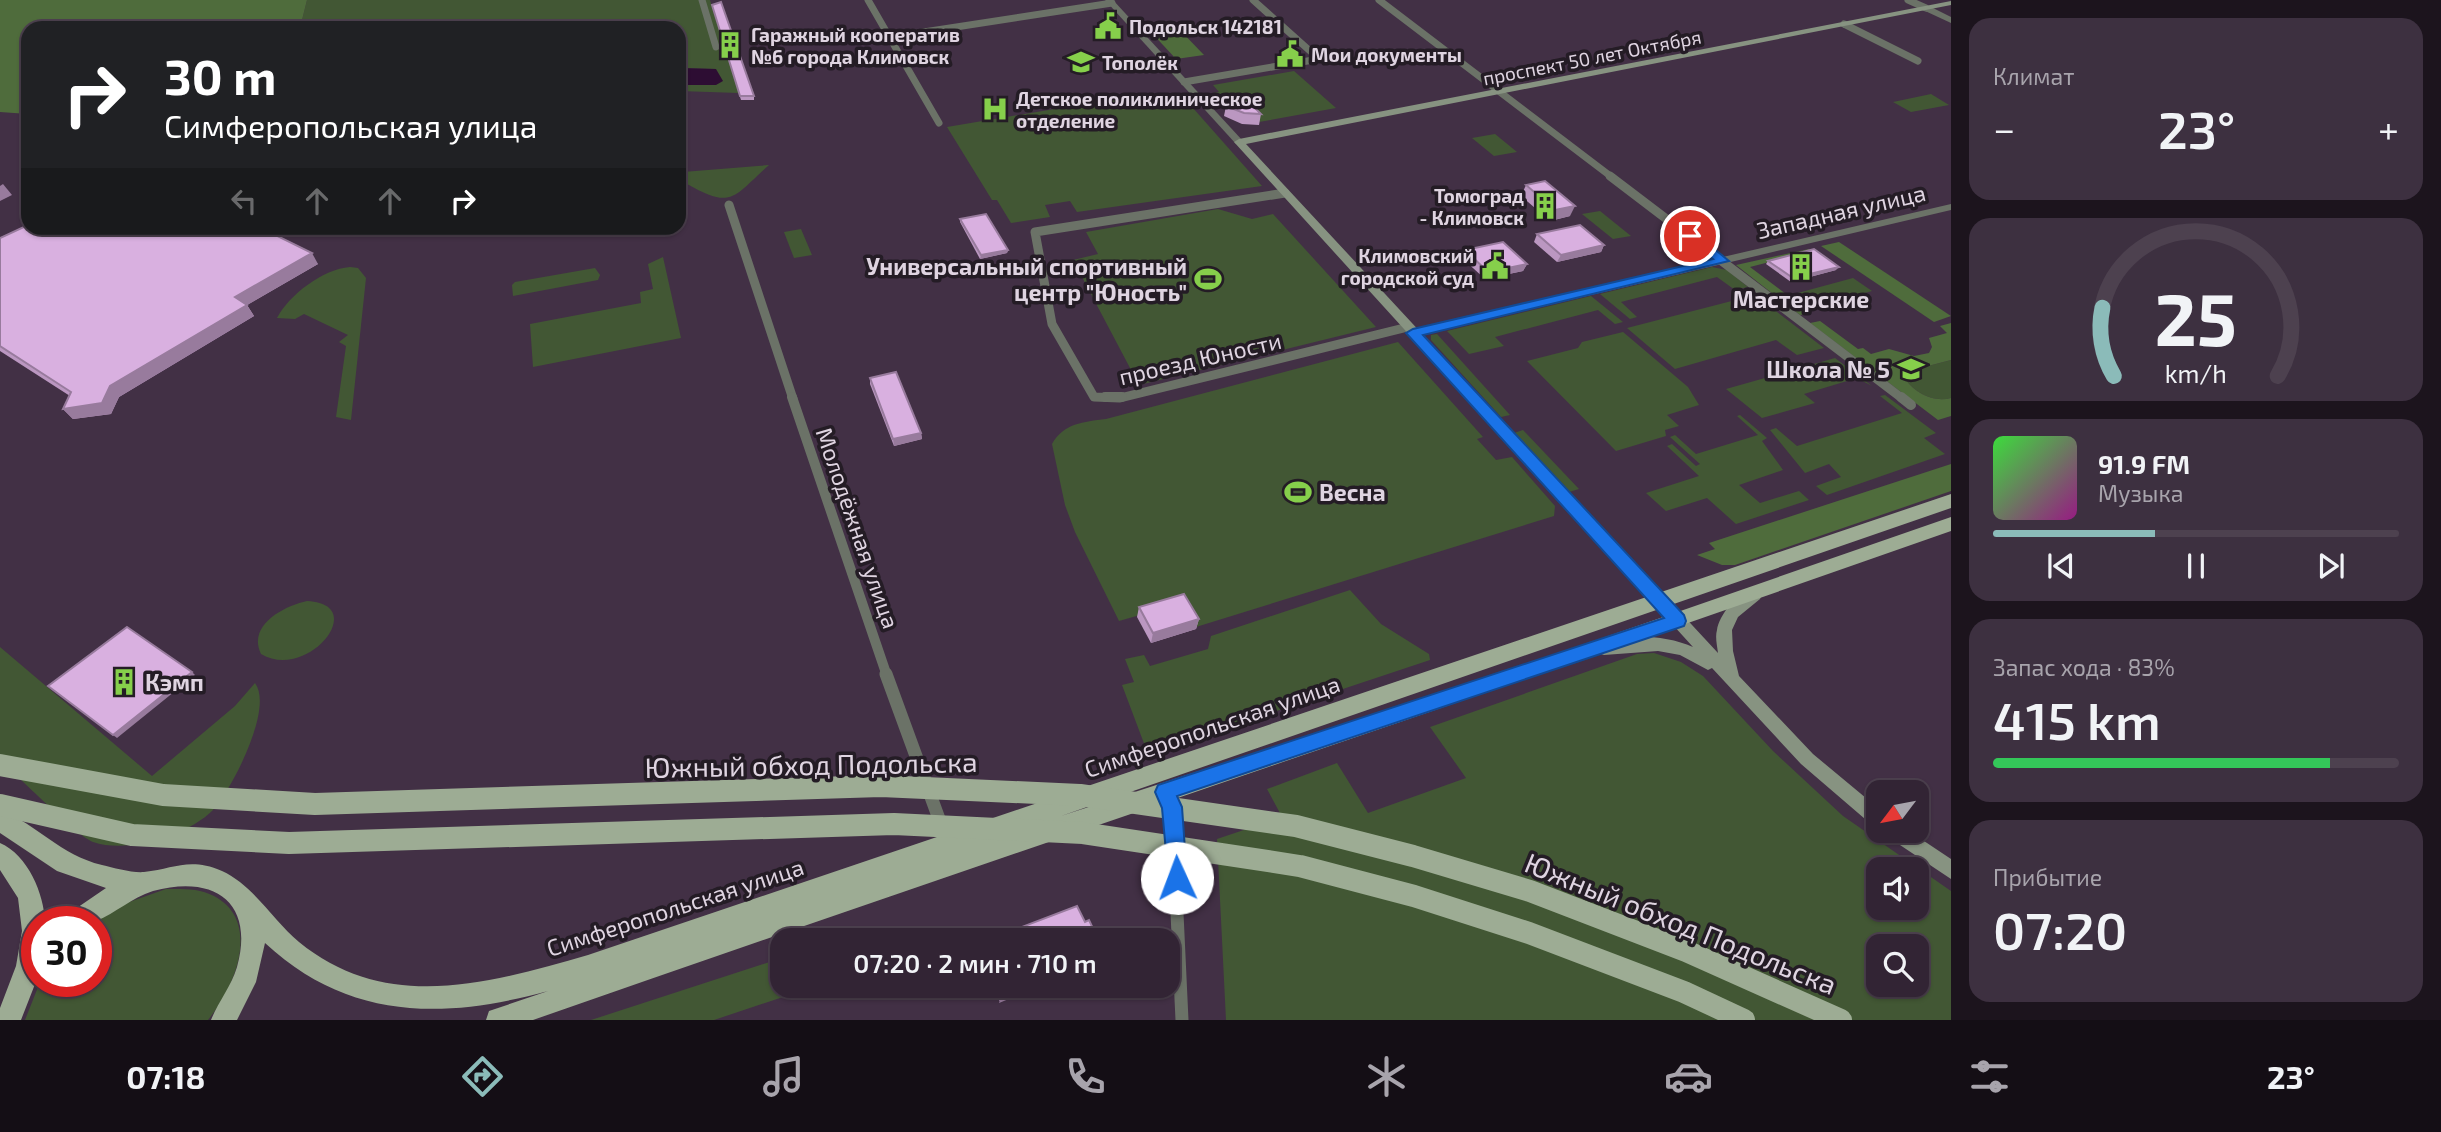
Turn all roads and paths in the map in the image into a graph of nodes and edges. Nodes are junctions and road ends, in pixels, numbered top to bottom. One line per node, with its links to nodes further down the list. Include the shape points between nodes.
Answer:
1 (702, 0): 12 (street)
2 (868, 0): 11 (street)
3 (1253, 0): 14 (street, via 1319,59)
4 (1379, 0): 15 (street)
5 (1908, 0): 8 (street)
6 (1110, 2): 11 (street); 14 (street)
7 (1951, 3): 8 (main road, проспект 50 лет Октября)
8 (1926, 8): 9 (street); 10 (main road, проспект 50 лет Октября)
9 (1951, 20)
10 (1844, 24): 13 (street); 15 (main road, проспект 50 лет Октября)
11 (891, 37): 16 (street)
12 (716, 47)
13 (1918, 61)
14 (1184, 82): 17 (street)
15 (1502, 92): 17 (main road, проспект 50 лет Октября); 21 (street)
16 (939, 122)
17 (1239, 142): 18 (main road)
18 (1285, 192): 22 (main road); 22 (street, проезд Юности, via 1035,232 1052,324 1094,397 1120,398)
19 (729, 205): 37 (street, Молодёжная улица, via 851,576)
20 (1951, 206): 21 (street, Западная улица)
21 (1723, 261): 22 (street, Западная улица); 23 (street)
22 (1410, 330): 27 (main road)
23 (1910, 405)
24 (1951, 501): 27 (main road, Симферопольская улица)
25 (1951, 524): 26 (main road, Симферопольская улица)
26 (1759, 592): 28 (main road, Симферопольская улица); 30 (main road, via 1732,610 1722,636)
27 (1660, 601): 28 (main road); 37 (main road, Симферопольская улица)
28 (1678, 621): 29 (main road, Симферопольская улица); 30 (main road)
29 (1580, 652): 30 (main road, via 1646,642 1666,645 1691,651); 32 (main road, Симферопольская улица)
30 (1732, 680): 34 (main road, via 1807,759)
31 (0, 765): 52 (main road, Южный обход Подольска, bridge, via 163,795 316,804 881,786 1080,795 1296,826 1413,856 1530,891)
32 (1164, 792): 37 (main road, Симферопольская улица); 50 (street, via 1175,828)
33 (0, 805): 51 (main road, bridge, via 132,835 289,844 894,824 1083,833 1300,866 1413,896 1529,933)
34 (1866, 809)
35 (0, 820): 40 (main road, via 79,871)
36 (1913, 844): 39 (main road)
37 (952, 853): 43 (main road, Симферопольская улица, via 488,995 420,1001 363,991 323,975); 49 (main road, Симферопольская улица)
38 (0, 854): 41 (main road, via 27,889)
39 (1951, 870)
40 (144, 883): 42 (main road); 43 (main road, Симферопольская улица, via 173,876 221,882 239,894)
41 (33, 906)
42 (100, 906)
43 (250, 912): 48 (main road, via 255,936 251,965 239,997)
44 (21, 986): 46 (main road)
45 (21, 989): 47 (main road)
46 (0, 1006)
47 (9, 1020)
48 (223, 1020)
49 (498, 1020)
50 (1182, 1020)
51 (1744, 1020)
52 (1841, 1020)

